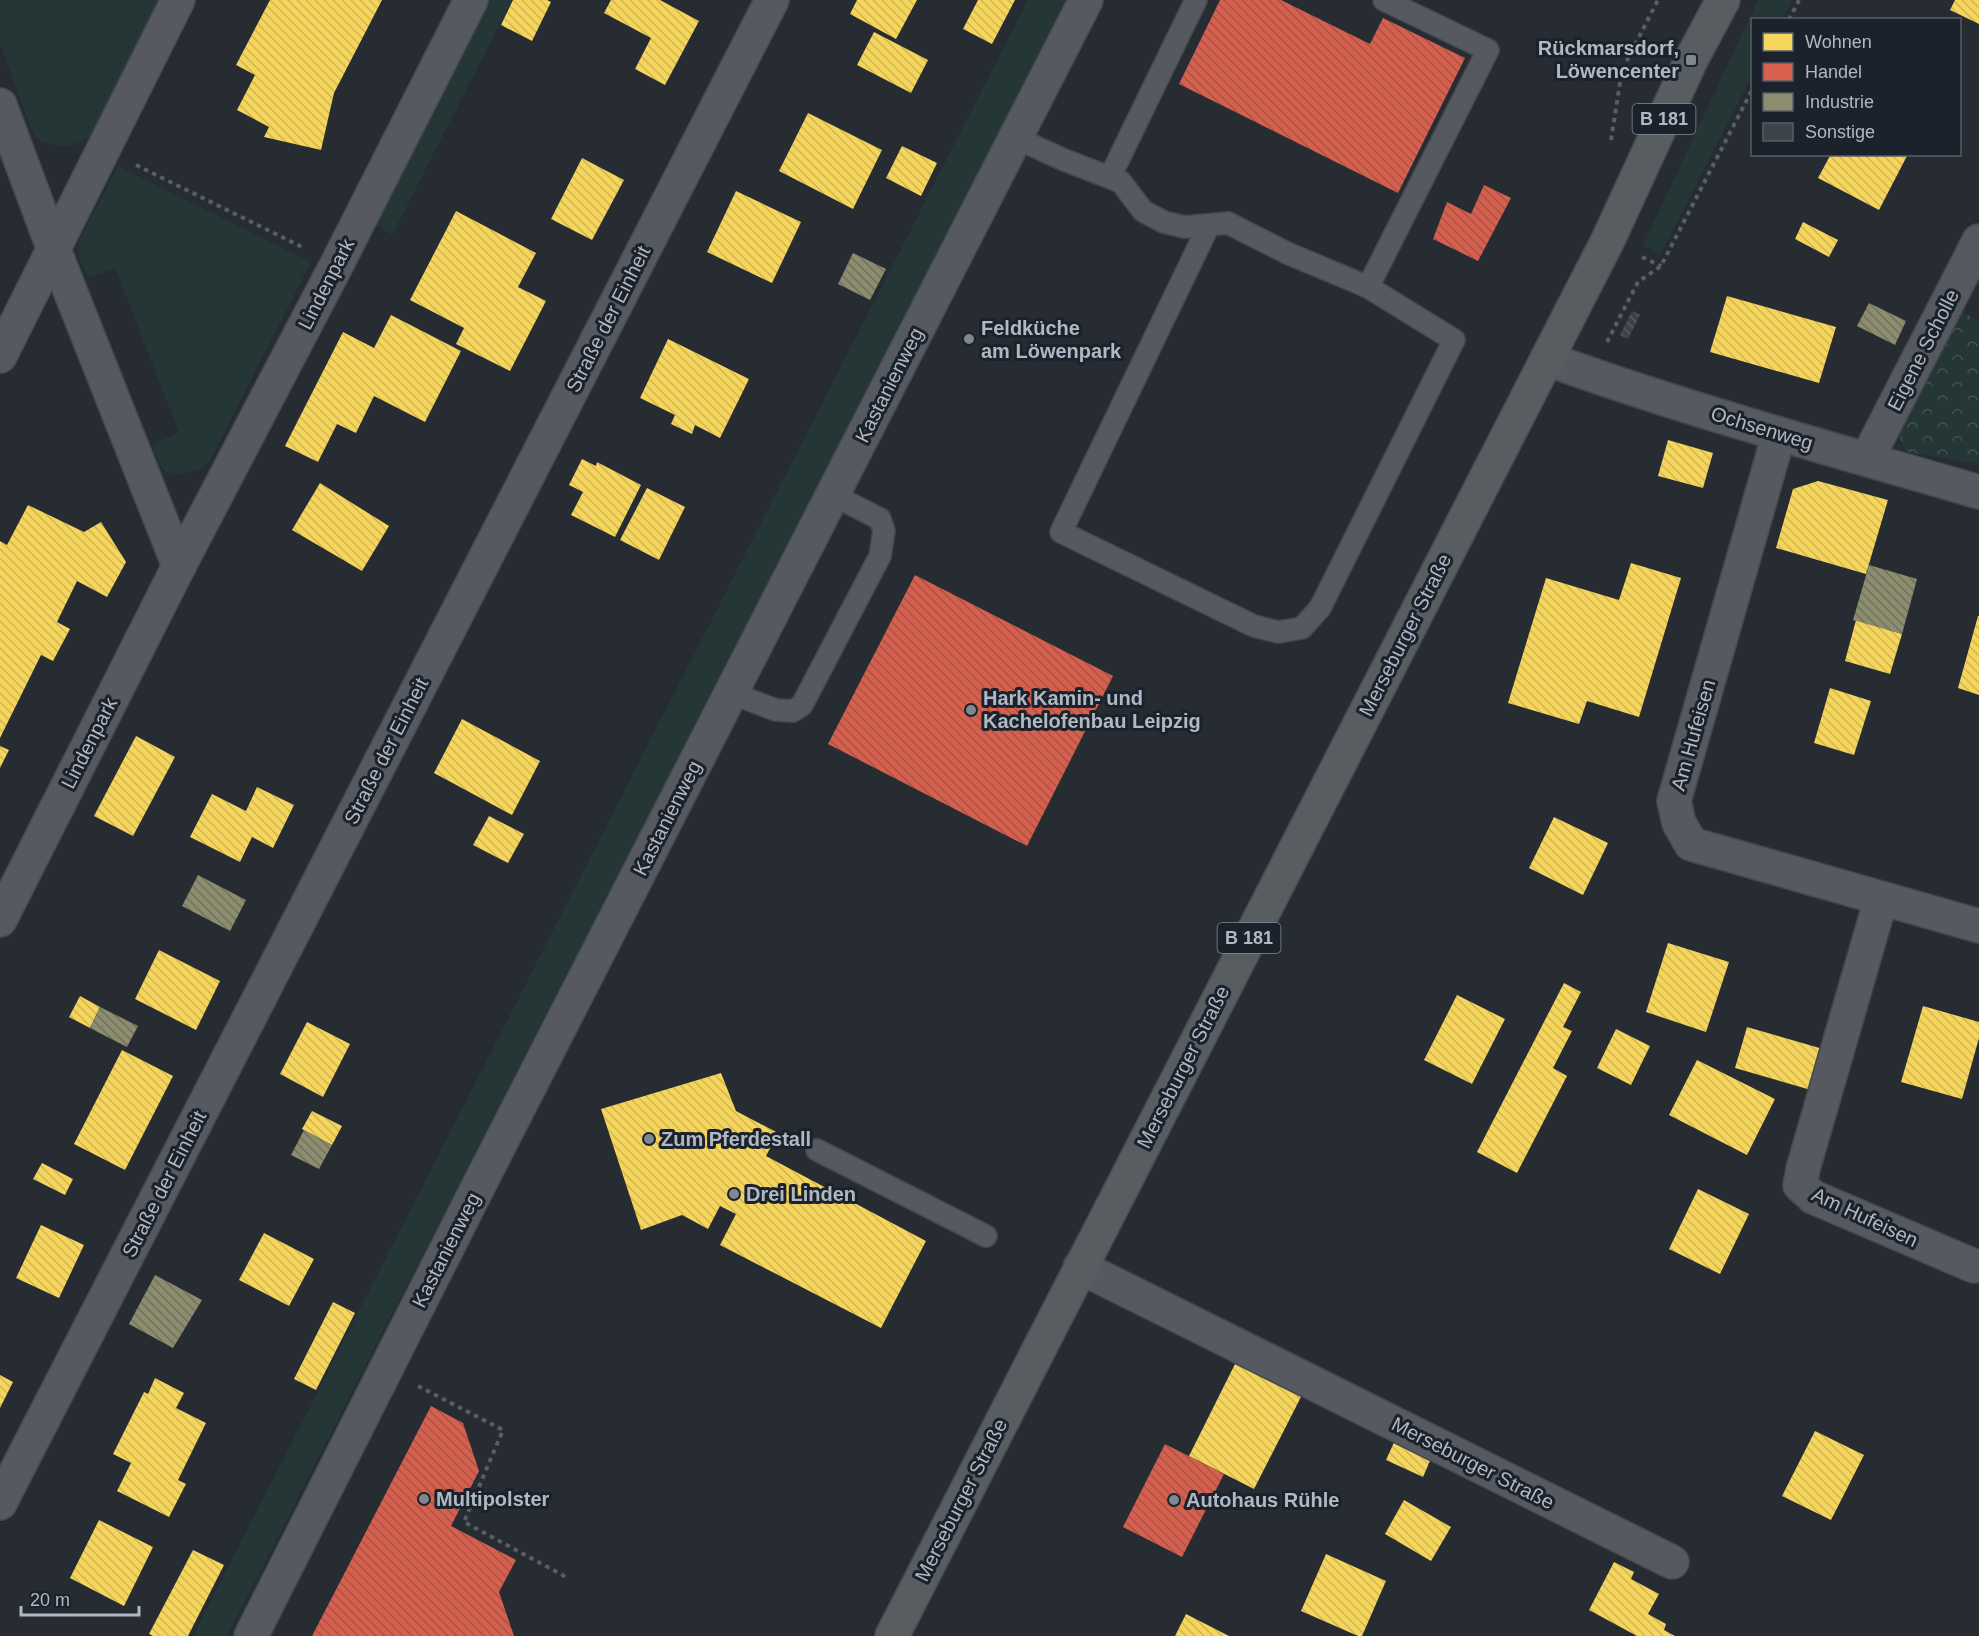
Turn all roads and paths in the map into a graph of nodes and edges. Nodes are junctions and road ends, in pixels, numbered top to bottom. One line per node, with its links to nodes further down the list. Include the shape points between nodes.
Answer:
1 (178, 0): 13 (street)
2 (471, 0): 18 (street, Lindenpark)
3 (772, 0): 37 (street, Straße der Einheit)
4 (1086, 0): 12 (street, Kastanienweg)
5 (1196, 0): 14 (lane)
6 (1384, 0): 19 (lane, via 1488,50)
7 (1723, 0): 21 (main road, Merseburger Straße / B 181)
8 (1799, 0): 9 (path)
9 (1790, 18)
10 (1751, 92): 22 (path, via 1661,266 1638,282)
11 (0, 105): 17 (street)
12 (1016, 138): 14 (lane); 26 (street, Kastanienweg)
13 (103, 149): 17 (street); 18 (path)
14 (1110, 177): 15 (lane, via 1121,182 1143,212 1184,227)
15 (1209, 225): 19 (lane, via 1228,223); 19 (lane, via 1061,532 1254,626 1278,632 1302,628 1320,608 1454,340)
16 (1979, 241): 24 (street, Eigene Scholle)
17 (54, 250): 20 (street); 27 (street)
18 (336, 264): 27 (street, Lindenpark)
19 (1368, 287)
20 (0, 356)
21 (1547, 358): 22 (street, Ochsenweg); 35 (main road, Merseburger Straße / B 181)
22 (1590, 374): 23 (street, Ochsenweg)
23 (1779, 434): 24 (street, Ochsenweg); 29 (street, Am Hufeisen, via 1674,801 1679,823 1691,844)
24 (1867, 459): 25 (street, Ochsenweg)
25 (1979, 492)
26 (833, 495): 28 (street, Kastanienweg); 28 (lane, via 880,519 884,531 880,556 802,705 793,711 776,710)
27 (179, 566): 30 (street, Lindenpark)
28 (731, 693): 36 (street, Kastanienweg)
29 (1881, 899): 31 (street, Am Hufeisen); 34 (street, Am Hufeisen, via 1800,1185 1813,1197)
30 (0, 920)
31 (1979, 926)
32 (817, 1150): 33 (lane)
33 (986, 1236)
34 (1974, 1266)
35 (1080, 1267): 38 (street, Merseburger Straße); 41 (main road, Merseburger Straße / B 181)
36 (386, 1369): 39 (path, via 503,1430 464,1522); 40 (street, Kastanienweg)
37 (0, 1503)
38 (1672, 1562)
39 (568, 1578)
40 (250, 1636)
41 (892, 1636)

